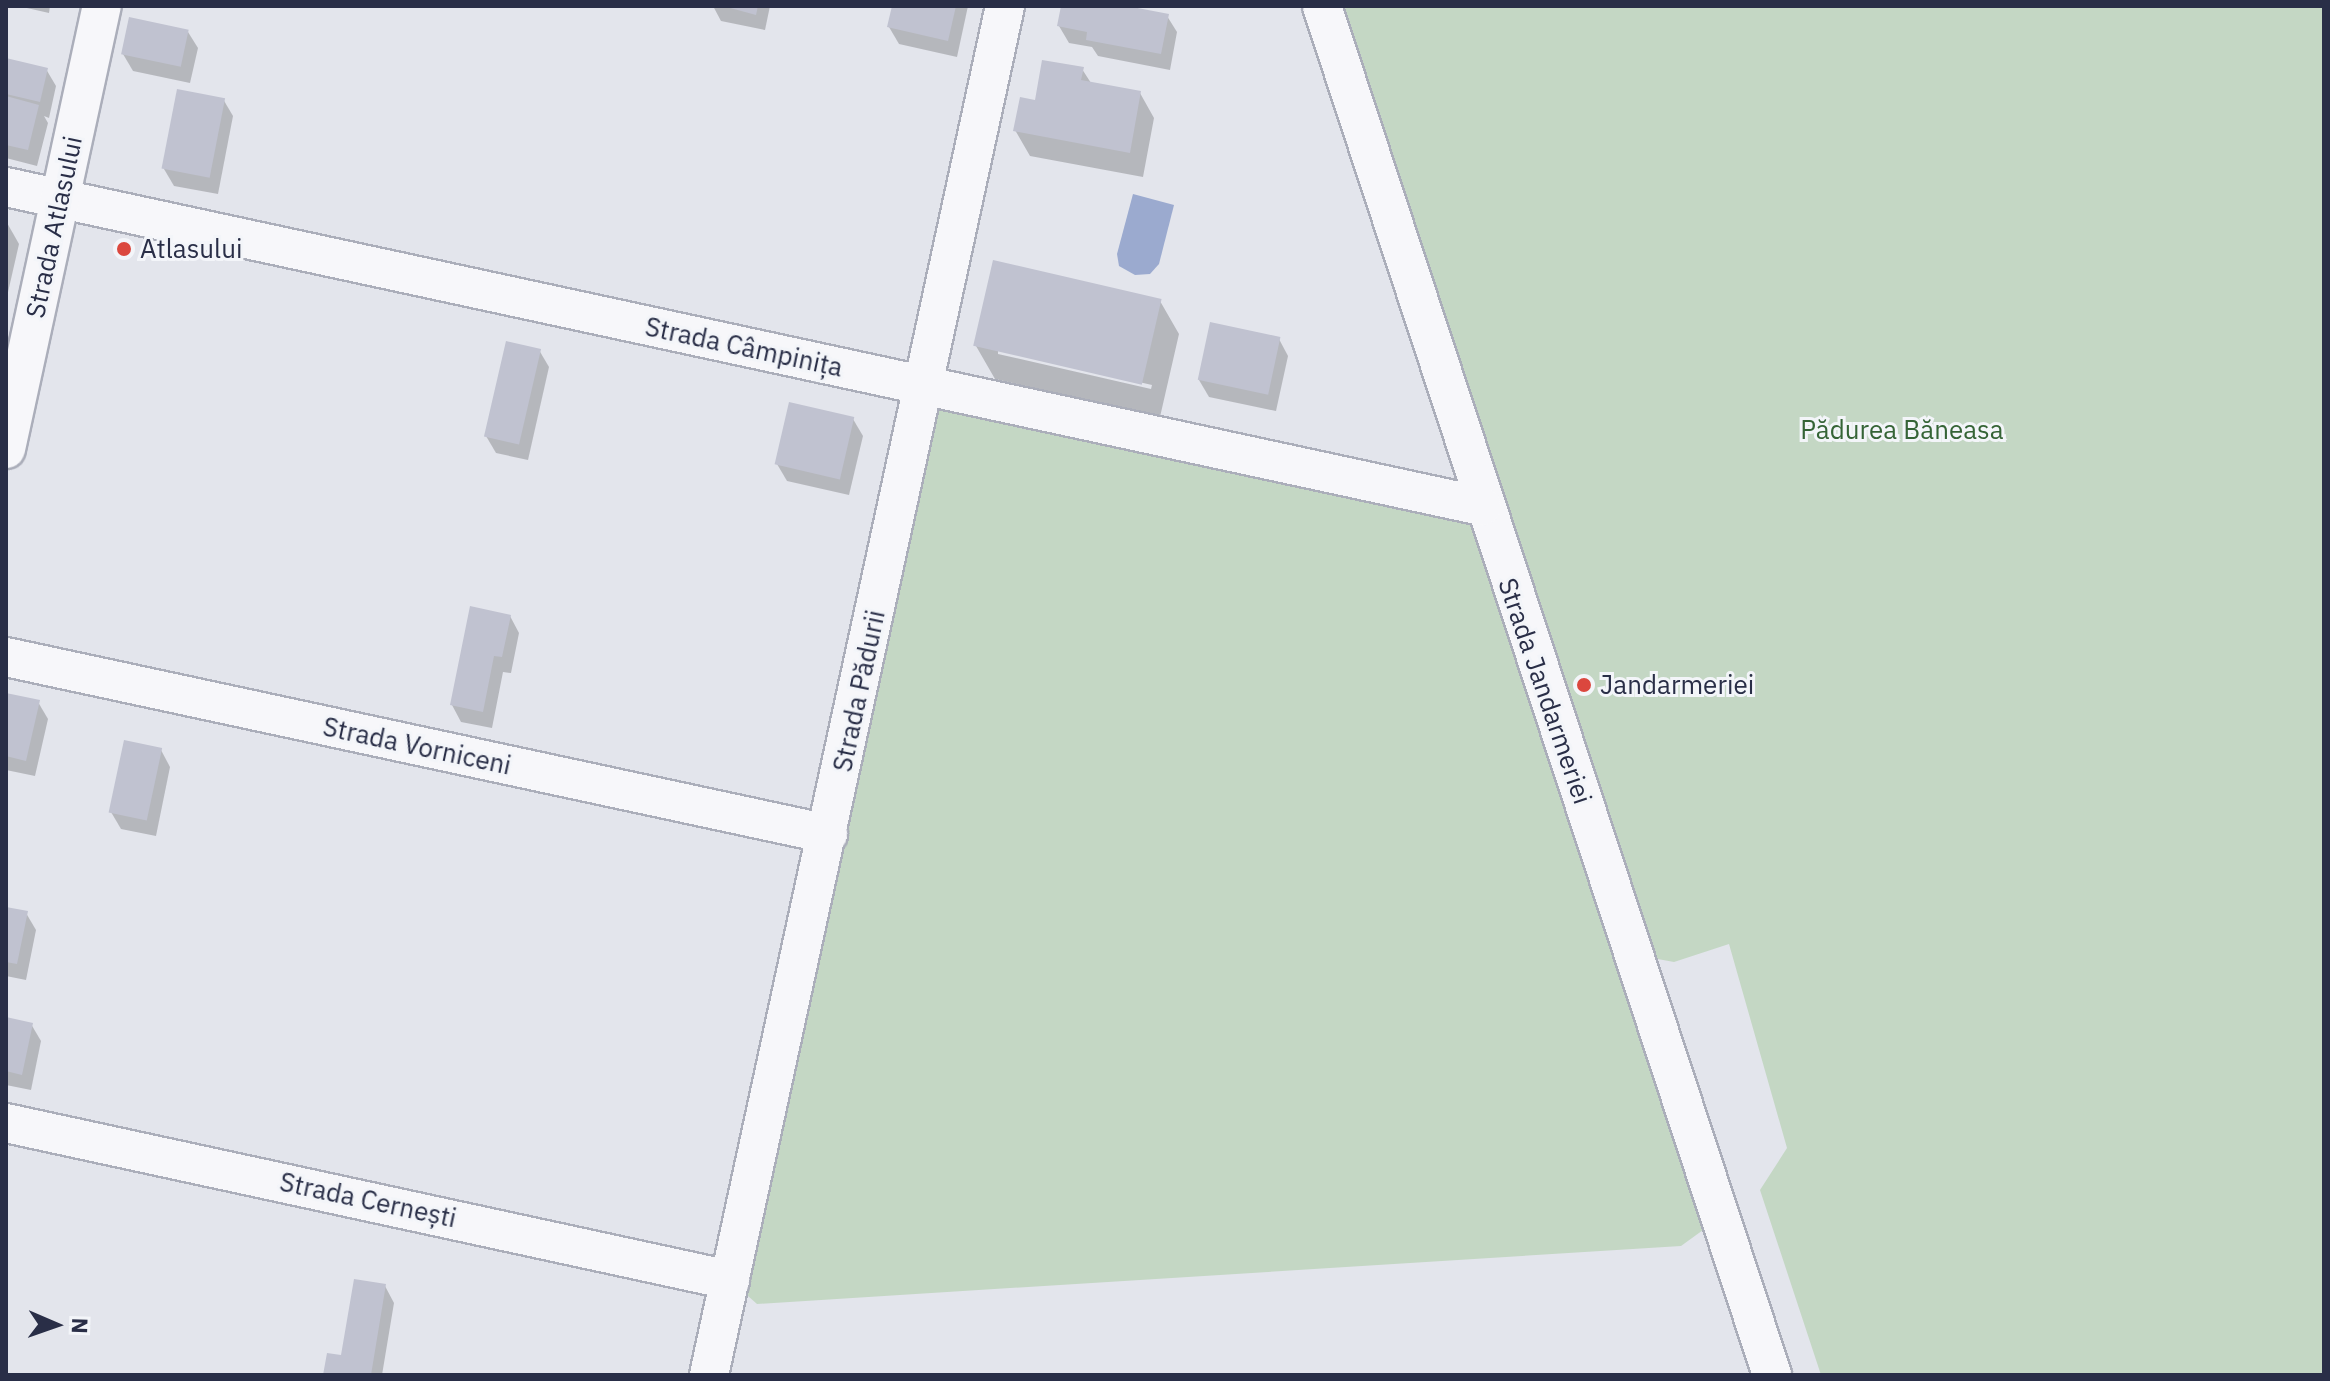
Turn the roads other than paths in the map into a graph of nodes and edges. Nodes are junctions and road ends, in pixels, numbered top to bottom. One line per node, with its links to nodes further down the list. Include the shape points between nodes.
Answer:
1 (102, 6): 5 (street, Strada Atlasului)
2 (1005, 6): 6 (street, Strada Pădurii)
3 (1322, 6): 8 (street, Strada Jandarmeriei)
4 (6, 187): 5 (street, Strada Câmpinița)
5 (60, 199): 6 (street, Strada Câmpinița); 7 (street, Strada Atlasului)
6 (925, 385): 8 (street, Strada Câmpinița); 10 (street, Strada Pădurii)
7 (6, 449)
8 (1482, 506): 14 (street, Strada Jandarmeriei)
9 (6, 657): 10 (street, Strada Vorniceni)
10 (828, 834): 12 (street, Strada Pădurii)
11 (6, 1123): 12 (street, Strada Cernești)
12 (730, 1280): 13 (street, Strada Pădurii)
13 (709, 1375)
14 (1772, 1375)

